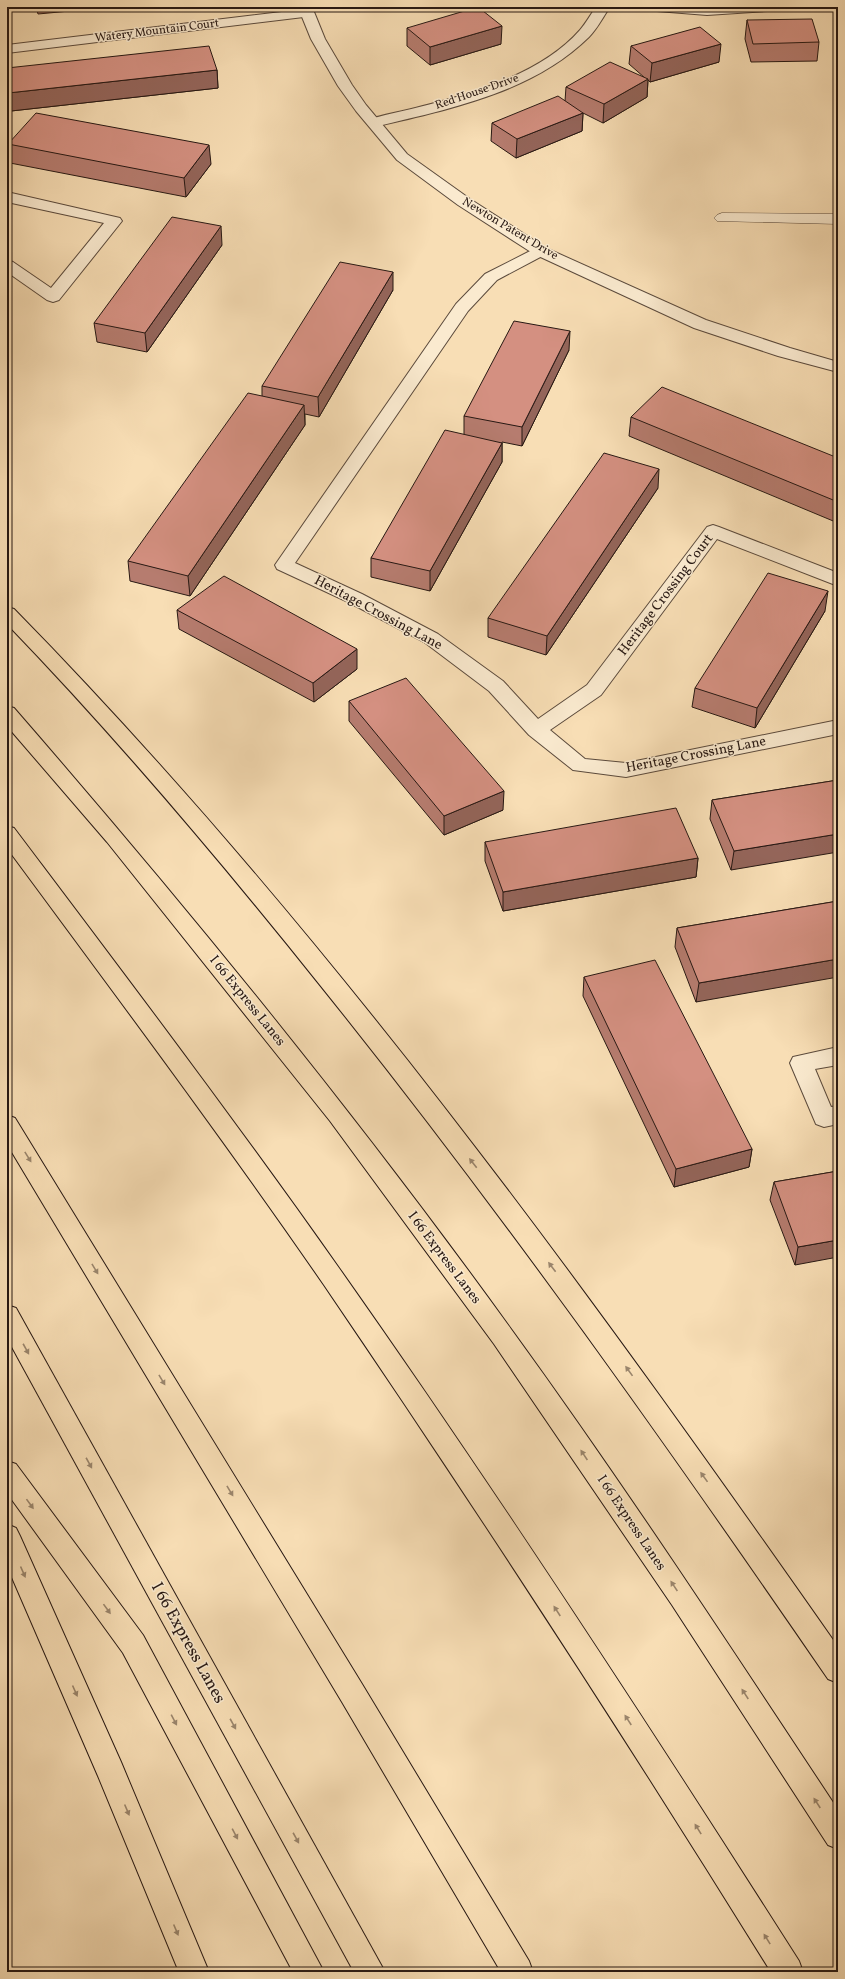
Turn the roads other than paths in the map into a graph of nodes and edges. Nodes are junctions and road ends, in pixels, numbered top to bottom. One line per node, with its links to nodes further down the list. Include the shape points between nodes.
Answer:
1 (603, 7): 6 (street, Red House Drive, via 596,20 573,44 529,74 447,104)
2 (657, 7): 3 (street, via 707,10)
3 (768, 7)
4 (306, 10): 5 (street, Watery Mountain Court); 6 (street, Newton Patent Drive, via 318,39 345,86)
5 (7, 49)
6 (374, 122): 10 (street, Newton Patent Drive, via 402,157 464,202)
7 (7, 197): 11 (street, via 114,221 53,297)
8 (722, 218): 9 (lane)
9 (838, 219)
10 (540, 251): 12 (street, Newton Patent Drive, via 700,324); 17 (street, Heritage Crossing Lane, via 491,277 462,308 284,565 356,598 431,638 496,686)
11 (7, 265)
12 (838, 367)
13 (838, 580): 17 (street, Heritage Crossing Court, via 713,531 594,690)
14 (7, 613): 24 (highway, one-way to 14, via 523,1228 361,1019 179,801)
15 (7, 713): 28 (highway, I 66 Express Lanes, one-way to 15, via 681,1596 499,1331 338,1115 114,837)
16 (838, 727): 17 (street, Heritage Crossing Lane, via 626,770 580,765)
17 (536, 730)
18 (7, 833): 33 (highway, one-way to 18, via 683,1804 535,1578 331,1276 164,1043)
19 (838, 1056): 20 (street, via 801,1063 824,1118)
20 (838, 1115)
21 (7, 1124): 32 (highway, one-way to 32)
22 (7, 1315): 31 (highway, I 66 Express Lanes, one-way to 31)
23 (7, 1472): 30 (highway, one-way to 30, via 133,1644)
24 (717, 1495): 26 (highway); 27 (highway)
25 (7, 1536): 29 (highway, one-way to 29, via 111,1772)
26 (838, 1646)
27 (838, 1670)
28 (838, 1836)
29 (194, 1972)
30 (309, 1972)
31 (370, 1972)
32 (518, 1972)
33 (788, 1972)

